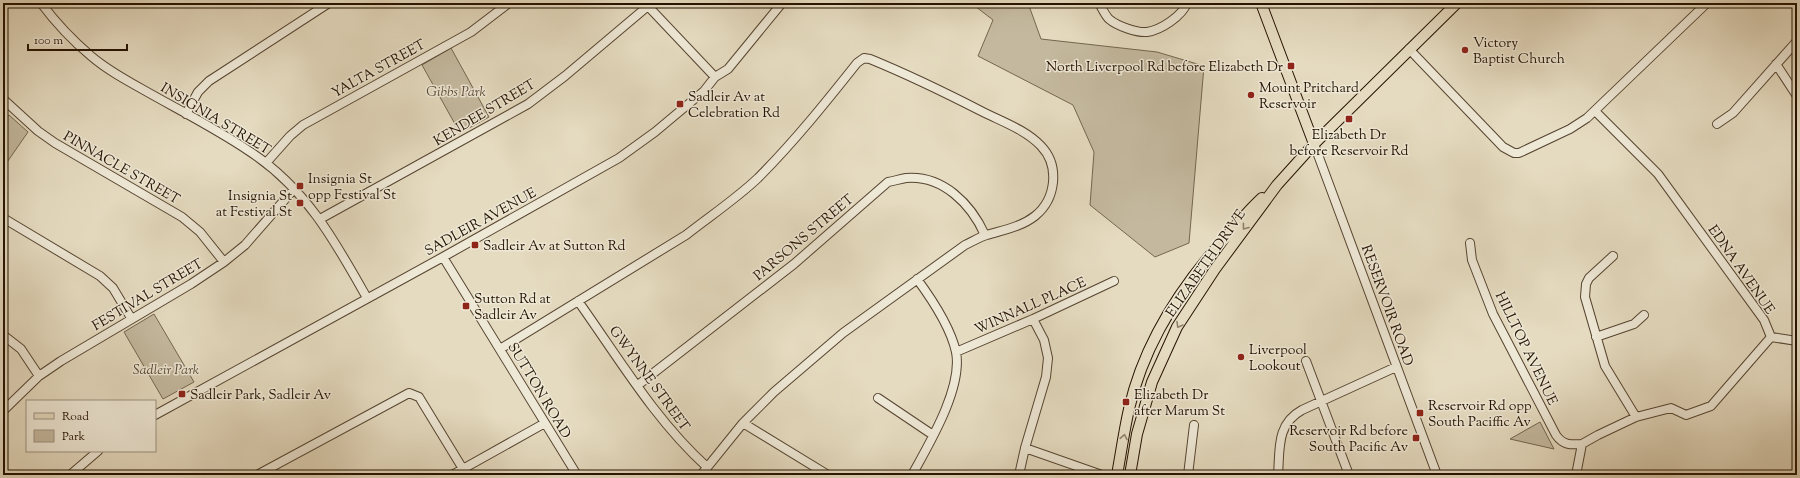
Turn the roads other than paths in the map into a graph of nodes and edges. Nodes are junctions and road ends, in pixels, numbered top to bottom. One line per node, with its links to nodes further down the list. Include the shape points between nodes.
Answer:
1 (41, 3): 18 (street, INSIGNIA STREET, via 60,28 91,57)
2 (329, 3): 18 (street, via 209,81 198,92)
3 (509, 3): 21 (street, YALTA STREET, via 471,32 303,125)
4 (782, 3): 14 (street, SADLEIR AVENUE, via 728,69)
5 (1099, 3): 6 (street, via 1108,18 1125,28 1148,32 1170,22 1184,10)
6 (1187, 3)
7 (1261, 3): 20 (main road)
8 (1457, 3): 12 (main road, ELIZABETH DRIVE)
9 (1707, 3): 17 (street)
10 (646, 5): 14 (street); 25 (street, KENDEE STREET, via 565,76 528,104)
11 (1797, 41): 13 (street)
12 (1409, 49): 17 (street, via 1503,147 1514,153 1528,150 1570,129); 20 (main road, ELIZABETH DRIVE)
13 (1776, 64): 15 (street); 19 (street, via 1733,113)
14 (715, 77): 29 (street, SADLEIR AVENUE, via 704,91 680,112 619,158)
15 (1797, 96)
16 (3, 99): 30 (street, PINNACLE STREET, via 55,143 182,217 200,232)
17 (1595, 111): 39 (street, EDNA AVENUE, via 1658,174 1764,320)
18 (186, 114): 21 (street, INSIGNIA STREET)
19 (1717, 124)
20 (1314, 144): 22 (main road, ELIZABETH DRIVE); 45 (street, RESERVOIR ROAD)
21 (266, 163): 23 (street, INSIGNIA STREET)
22 (1277, 185): 71 (main road, ELIZABETH DRIVE, one-way to 22, via 1129,408 1167,315 1203,261 1252,207); 72 (main road, ELIZABETH DRIVE, one-way to 72, via 1215,268 1177,327 1152,382 1137,434)
23 (294, 189): 25 (street, INSIGNIA STREET); 30 (street, FESTIVAL STREET, via 245,245)
24 (3, 218): 36 (street, via 100,276 113,288)
25 (320, 219): 33 (street, INSIGNIA STREET)
26 (985, 235): 31 (street, via 964,245); 34 (street, via 1025,222 1049,199 1053,187 1052,171 1042,146 1025,133 928,84 864,58 857,63 786,149 756,179 686,235); 47 (street, PARSONS STREET, via 979,221 957,195 934,182 908,178 888,182 794,264)
27 (1470, 243): 57 (street, HILLTOP AVENUE, via 1472,260 1493,314 1556,435 1563,443)
28 (1613, 256): 40 (street, via 1589,278 1586,284 1585,297)
29 (443, 257): 33 (street, SADLEIR AVENUE); 42 (street, SUTTON ROAD)
30 (224, 262): 36 (street, FESTIVAL STREET)
31 (917, 279): 43 (street, via 943,320); 53 (street, via 843,333 754,410)
32 (1114, 281): 37 (street, WINNALL PLACE)
33 (367, 298): 51 (street, SADLEIR AVENUE)
34 (578, 301): 42 (street); 47 (street, GWYNNE STREET)
35 (1644, 315): 40 (street, via 1634,324)
36 (132, 318): 46 (street, FESTIVAL STREET)
37 (1033, 319): 43 (street, WINNALL PLACE); 58 (street, via 1044,340 1048,358 1046,377)
38 (3, 335): 46 (street, via 21,350)
39 (1771, 336): 41 (street); 52 (street, EDNA AVENUE, via 1711,406 1686,415 1670,408)
40 (1596, 337): 52 (street, via 1609,374)
41 (1797, 341)
42 (500, 349): 54 (street, SUTTON ROAD)
43 (956, 352): 56 (street, via 954,385 948,406)
44 (1306, 361): 49 (street)
45 (1396, 367): 49 (street); 76 (street, RESERVOIR ROAD)
46 (39, 376): 50 (street, FESTIVAL STREET)
47 (638, 385): 60 (street, GWYNNE STREET, via 684,446)
48 (878, 398): 56 (street)
49 (1321, 402): 74 (street, via 1295,414 1286,424 1281,441); 75 (street)
50 (3, 411)
51 (156, 414)
52 (1636, 416): 57 (street, EDNA AVENUE)
53 (743, 423): 60 (street); 67 (street)
54 (546, 424): 61 (street); 65 (street, SUTTON ROAD)
55 (1194, 425): 73 (street)
56 (933, 435): 68 (street)
57 (1582, 444): 77 (street)
58 (1025, 448): 69 (street); 70 (street)
59 (97, 452): 62 (street)
60 (707, 467): 66 (street)
61 (463, 469): 63 (street, via 419,397 409,393); 64 (street)
62 (70, 475)
63 (257, 475)
64 (452, 475)
65 (576, 475)
66 (701, 475)
67 (828, 475)
68 (912, 475)
69 (1019, 475)
70 (1102, 475)
71 (1117, 475)
72 (1130, 475)
73 (1188, 475)
74 (1278, 475)
75 (1349, 475)
76 (1437, 475)
77 (1576, 475)

